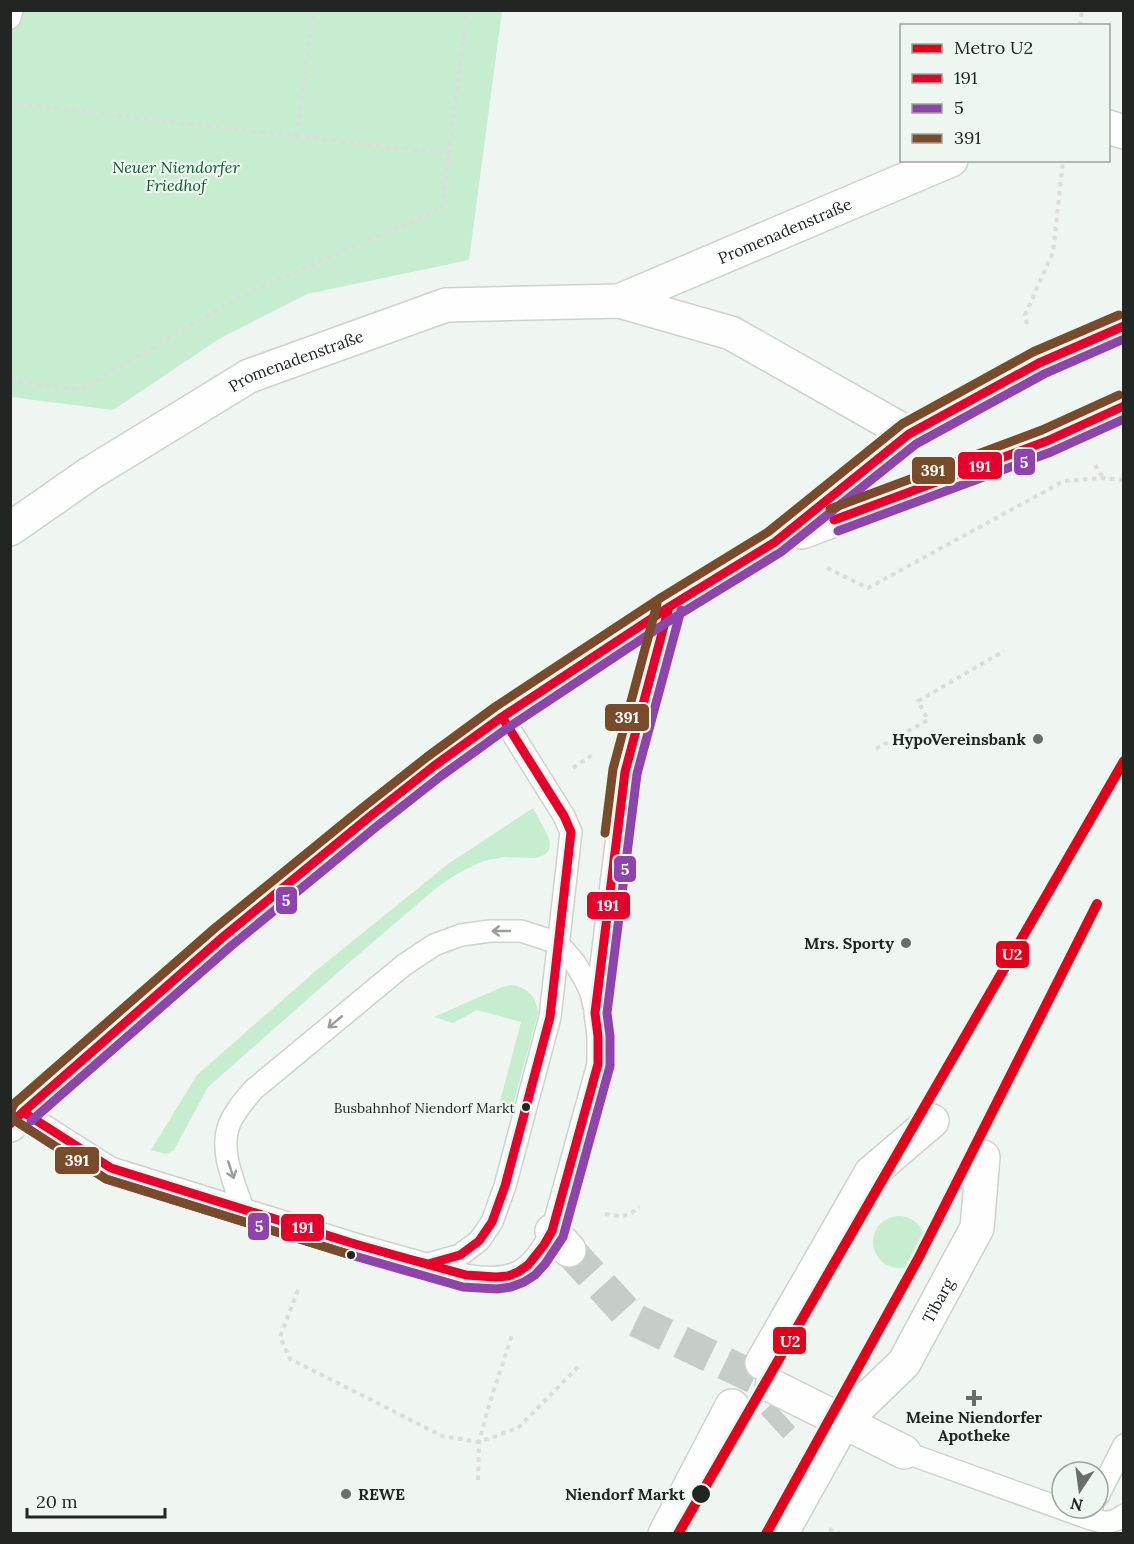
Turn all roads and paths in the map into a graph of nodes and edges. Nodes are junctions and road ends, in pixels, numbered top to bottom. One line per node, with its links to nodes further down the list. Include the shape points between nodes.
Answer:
1 (12, 10): 4 (lane)
2 (314, 10): 6 (path)
3 (467, 10): 7 (path)
4 (10, 18)
5 (10, 103): 6 (path)
6 (296, 136): 7 (path)
7 (450, 154): 13 (path, via 442,208 241,296 80,390)
8 (946, 162): 10 (street, Promenadenstraße)
9 (1063, 162): 12 (path, via 1053,252 1025,315)
10 (619, 301): 15 (street, Promenadenstraße, via 731,333); 17 (street, Promenadenstraße, via 446,305 249,376 90,474)
11 (1124, 326): 12 (street)
12 (1039, 363): 15 (street)
13 (10, 380)
14 (1124, 406): 18 (street, via 1047,441)
15 (909, 434): 18 (street)
16 (1124, 480): 19 (path, via 1064,481)
17 (10, 529)
18 (775, 542): 20 (street)
19 (868, 588)
20 (669, 607): 22 (street); 27 (lane, via 625,772)
21 (1004, 651): 23 (path, via 918,701 928,720)
22 (502, 717): 26 (lane, via 571,832); 28 (street, via 378,810 223,937)
23 (876, 749)
24 (593, 754): 25 (path)
25 (566, 773)
26 (558, 943): 27 (lane, via 585,980); 32 (lane, one-way to 32, via 521,931 490,931 461,935 434,945 404,965 254,1090 228,1126 226,1142 227,1159); 34 (lane, via 550,1017 492,1222 479,1241 460,1255)
27 (595, 1013): 34 (lane, via 598,1064 560,1240 542,1250 518,1273 504,1277 483,1278)
28 (17, 1118): 32 (lane, via 111,1168)
29 (932, 1121): 39 (street, via 871,1173 778,1390)
30 (983, 1157): 39 (street, Tibarg, via 977,1228 904,1363)
31 (639, 1208): 33 (path, via 631,1215)
32 (243, 1209): 34 (lane)
33 (605, 1214)
34 (428, 1264)
35 (298, 1290): 40 (path, via 280,1338 290,1359 442,1436)
36 (513, 1332): 40 (path)
37 (581, 1364): 40 (path, via 518,1428)
38 (732, 1406): 48 (street)
39 (844, 1421): 42 (street); 49 (street, Tibarg)
40 (479, 1442): 44 (path)
41 (1124, 1445): 43 (lane)
42 (904, 1452): 45 (lane)
43 (1110, 1472)
44 (478, 1480)
45 (1050, 1500)
46 (1124, 1515): 47 (lane, via 1106,1523)
47 (1101, 1520)
48 (665, 1533)
49 (782, 1533)

